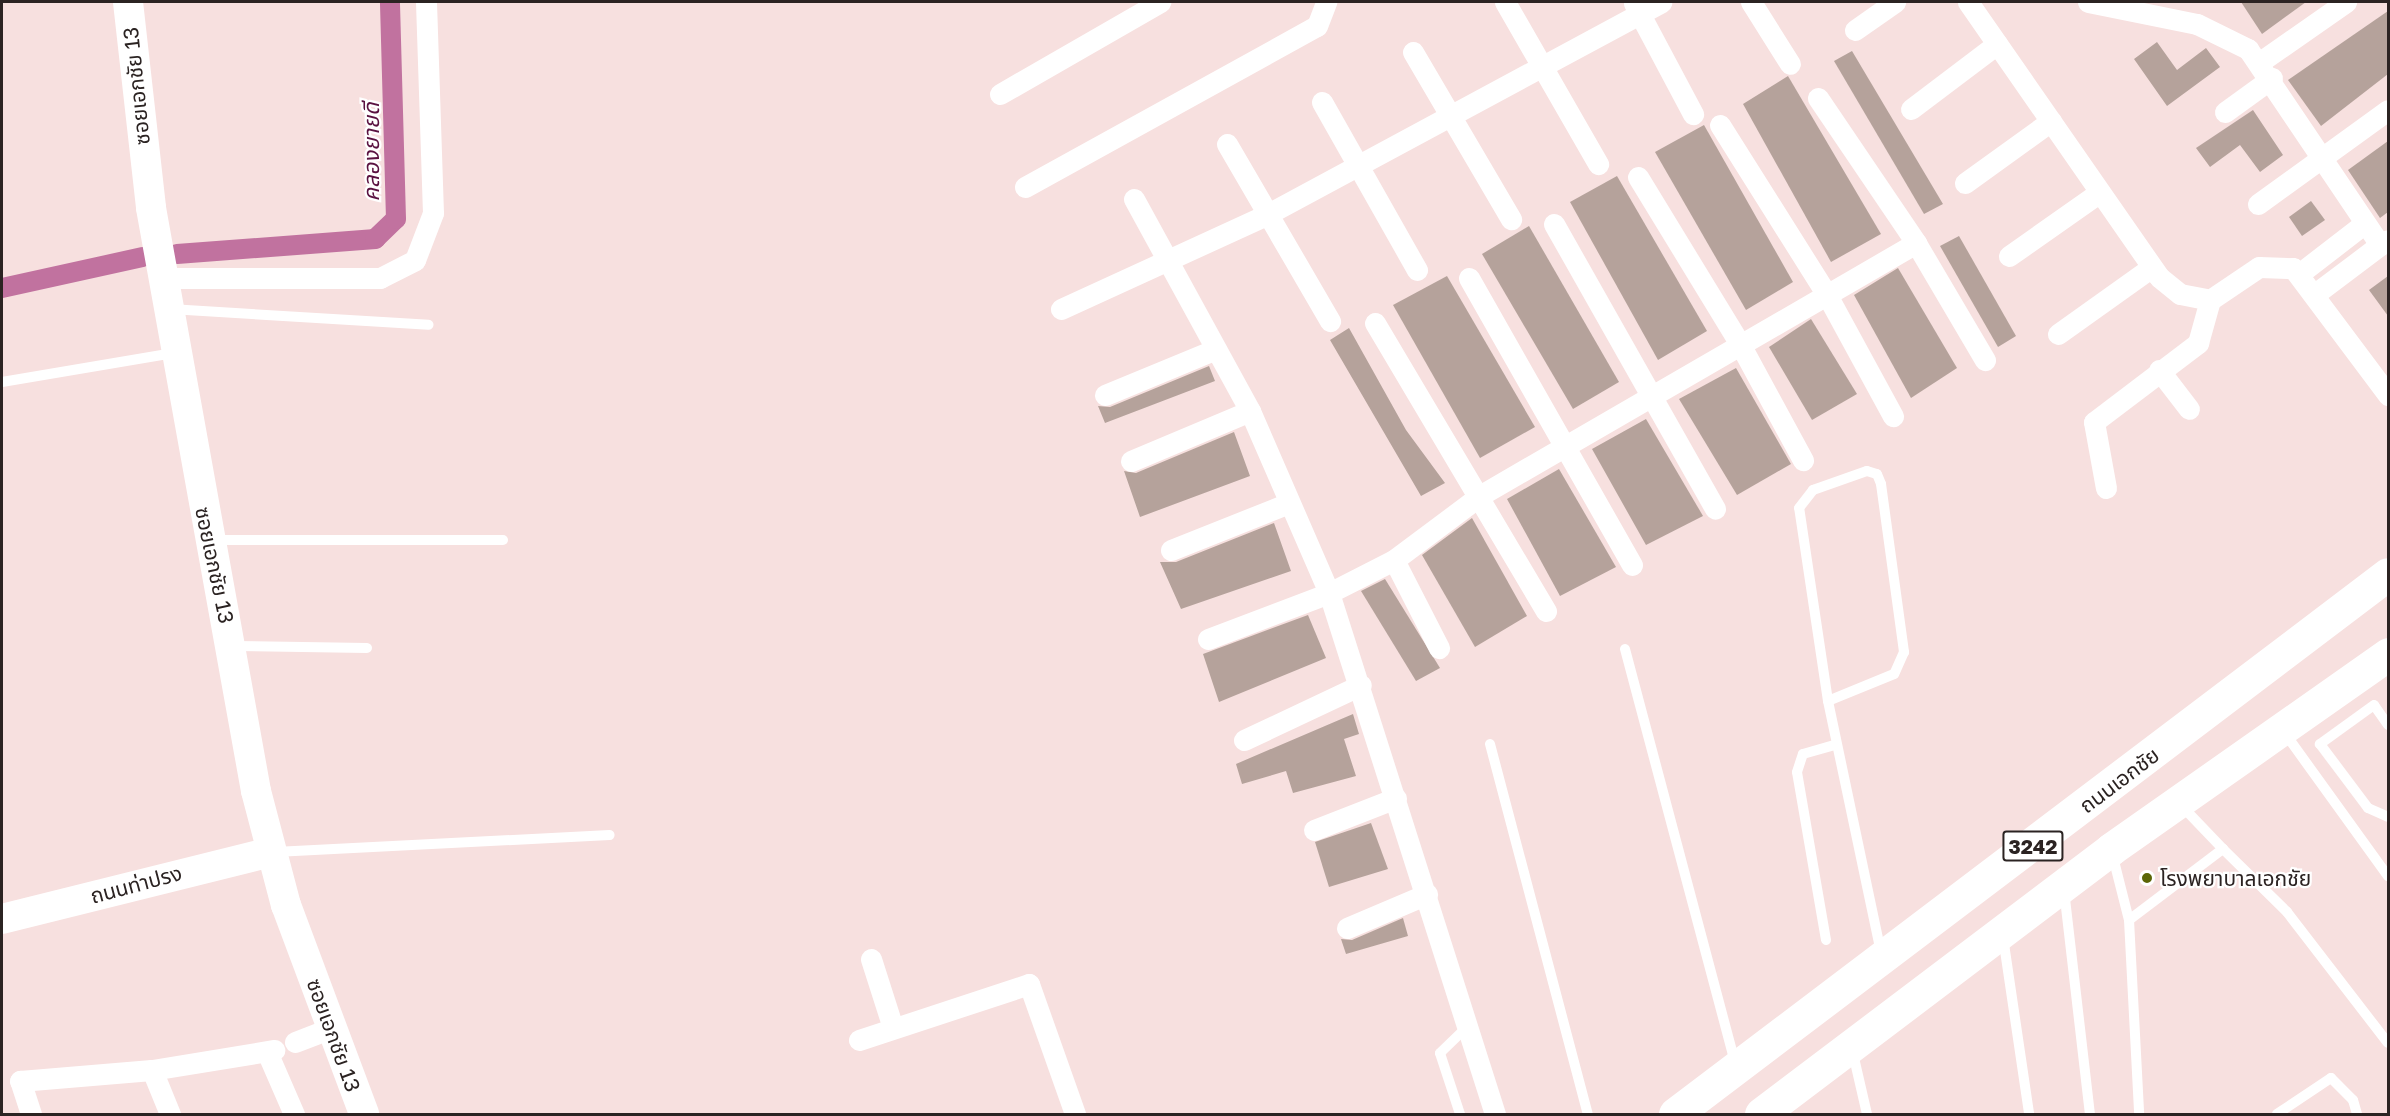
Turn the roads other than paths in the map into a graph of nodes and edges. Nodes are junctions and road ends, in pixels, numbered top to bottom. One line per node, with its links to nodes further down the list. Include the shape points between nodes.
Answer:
1 (128, 2): 51 (street, ซอยเอกชัย 13, via 132,77)
2 (426, 2): 51 (street, via 433,213 416,260 380,278)
3 (1160, 2): 20 (street)
4 (1326, 2): 36 (street, via 1317,26)
5 (1505, 2): 18 (street)
6 (1661, 2): 12 (street)
7 (1751, 2): 17 (street)
8 (1895, 2): 14 (street)
9 (1968, 2): 15 (street)
10 (2088, 2): 13 (street)
11 (2346, 2): 19 (street)
12 (1637, 7): 18 (street); 26 (street)
13 (2171, 9): 19 (street, via 2248,49)
14 (1855, 30)
15 (1997, 44): 23 (street); 28 (street)
16 (1413, 52): 27 (street)
17 (1790, 64)
18 (1546, 66): 27 (street); 32 (street)
19 (2266, 70): 25 (street); 31 (street)
20 (1000, 94)
21 (1818, 98): 45 (street)
22 (1322, 102): 33 (street)
23 (1911, 109)
24 (2388, 110): 31 (street)
25 (2225, 112)
26 (1693, 114)
27 (1455, 117): 33 (street); 41 (street)
28 (2051, 121): 35 (street); 37 (street)
29 (1720, 125): 54 (street)
30 (1227, 144): 40 (street)
31 (2322, 160): 39 (street); 42 (street)
32 (1598, 164)
33 (1355, 165): 40 (street); 49 (street)
34 (1638, 177): 62 (street)
35 (1965, 183)
36 (1025, 187)
37 (2100, 192): 46 (street); 48 (street)
38 (1134, 199): 47 (street)
39 (2258, 204)
40 (1266, 215): 47 (street); 58 (street)
41 (1511, 219)
42 (2365, 223): 44 (street); 50 (street)
43 (1554, 224): 69 (street)
44 (2384, 242): 53 (street)
45 (1916, 243): 54 (street); 65 (street)
46 (2009, 256)
47 (1169, 263): 57 (street); 63 (street)
48 (2152, 267): 55 (street, via 2180,294); 61 (street)
49 (1417, 270)
50 (2299, 274): 53 (street); 55 (street, via 2277,264 2259,267)
51 (164, 278): 56 (street, ซอยเอกชัย 13)
52 (1469, 278): 74 (street)
53 (2315, 294): 70 (street)
54 (1827, 295): 62 (street); 73 (street)
55 (2210, 300): 66 (street, via 2198,343)
56 (170, 309): 60 (lane); 64 (street, ซอยเอกชัย 13)
57 (1061, 309)
58 (1330, 321)
59 (1375, 323): 78 (street)
60 (429, 325)
61 (2058, 334)
62 (1741, 346): 69 (street); 76 (street)
63 (1216, 349): 68 (street); 72 (street)
64 (177, 353): 67 (lane); 81 (street, ซอยเอกชัย 13)
65 (1984, 360)
66 (2159, 370): 71 (street); 77 (street, via 2094,422)
67 (2, 382)
68 (1105, 394)
69 (1655, 395): 74 (street); 80 (street)
70 (2388, 395)
71 (2189, 409)
72 (1250, 411): 75 (street); 79 (street)
73 (1893, 416)
74 (1568, 445): 78 (street); 85 (street)
75 (1131, 460)
76 (1803, 460)
77 (2106, 488)
78 (1481, 495): 84 (street); 88 (street)
79 (1288, 503): 83 (street); 87 (street)
80 (1715, 509)
81 (208, 540): 82 (lane); 90 (street, ซอยเอกชัย 13)
82 (504, 540)
83 (1171, 550)
84 (1394, 560): 87 (street); 92 (street)
85 (1632, 565)
86 (2388, 574): 119 (main road, ถนนเอกชัย / 3242)
87 (1329, 593): 89 (street); 95 (street)
88 (1546, 611)
89 (1208, 639)
90 (232, 646): 91 (lane); 109 (street, ซอยเอกชัย 13)
91 (367, 648)
92 (1439, 648)
93 (1625, 648): 127 (lane)
94 (2388, 654): 98 (main road, 3242)
95 (1361, 685): 99 (street); 102 (street)
96 (1828, 701): 96 (lane, via 1894,674 1904,652 1881,484 1877,474 1867,471 1813,490 1799,508); 101 (lane)
97 (2388, 725): 104 (lane, via 2374,705 2320,744 2368,808)
98 (2284, 731): 103 (main road, 3242); 110 (lane)
99 (1244, 740)
100 (1490, 744): 137 (lane)
101 (1837, 744): 117 (lane, via 1803,754 1797,772); 119 (lane)
102 (1396, 798): 105 (street); 112 (street)
103 (2180, 803): 107 (main road, 3242); 108 (lane)
104 (2388, 817)
105 (1314, 831)
106 (610, 835): 109 (lane)
107 (2111, 849): 111 (main road, 3242); 114 (lane)
108 (2223, 849): 114 (lane); 125 (lane, via 2287,912)
109 (270, 852): 113 (street, ถนนท่าปรง); 120 (street, ซอยเอกชัย 13)
110 (2388, 876)
111 (2064, 887): 116 (main road, 3242); 142 (lane)
112 (1427, 894): 115 (street); 122 (street)
113 (2, 919)
114 (2129, 920): 143 (lane)
115 (1347, 928)
116 (2002, 931): 126 (main road, 3242); 141 (lane)
117 (1826, 940)
118 (871, 959): 121 (street)
119 (1882, 959): 127 (main road, ถนนเอกชัย / 3242)
120 (332, 1028): 124 (street); 133 (street, ซอยเอกชัย 13)
121 (893, 1028): 123 (street); 134 (street, via 1029,984)
122 (1466, 1028): 135 (lane, via 1440,1053); 136 (street)
123 (859, 1040)
124 (295, 1042)
125 (2388, 1043)
126 (1851, 1046): 139 (main road, 3242); 140 (lane)
127 (1737, 1068): 138 (main road, ถนนเอกชัย / 3242)
128 (152, 1070): 129 (street); 131 (street); 132 (street, via 271,1051)
129 (11, 1084): 130 (street)
130 (31, 1114)
131 (170, 1114)
132 (294, 1114)
133 (364, 1114)
134 (1075, 1114)
135 (1460, 1114)
136 (1495, 1114)
137 (1588, 1114)
138 (1675, 1114)
139 (1761, 1114)
140 (1866, 1114)
141 (2029, 1114)
142 (2090, 1114)
143 (2139, 1114)
144 (2277, 1114): 145 (lane, via 2331,1078 2353,1100)
145 (2357, 1114)

